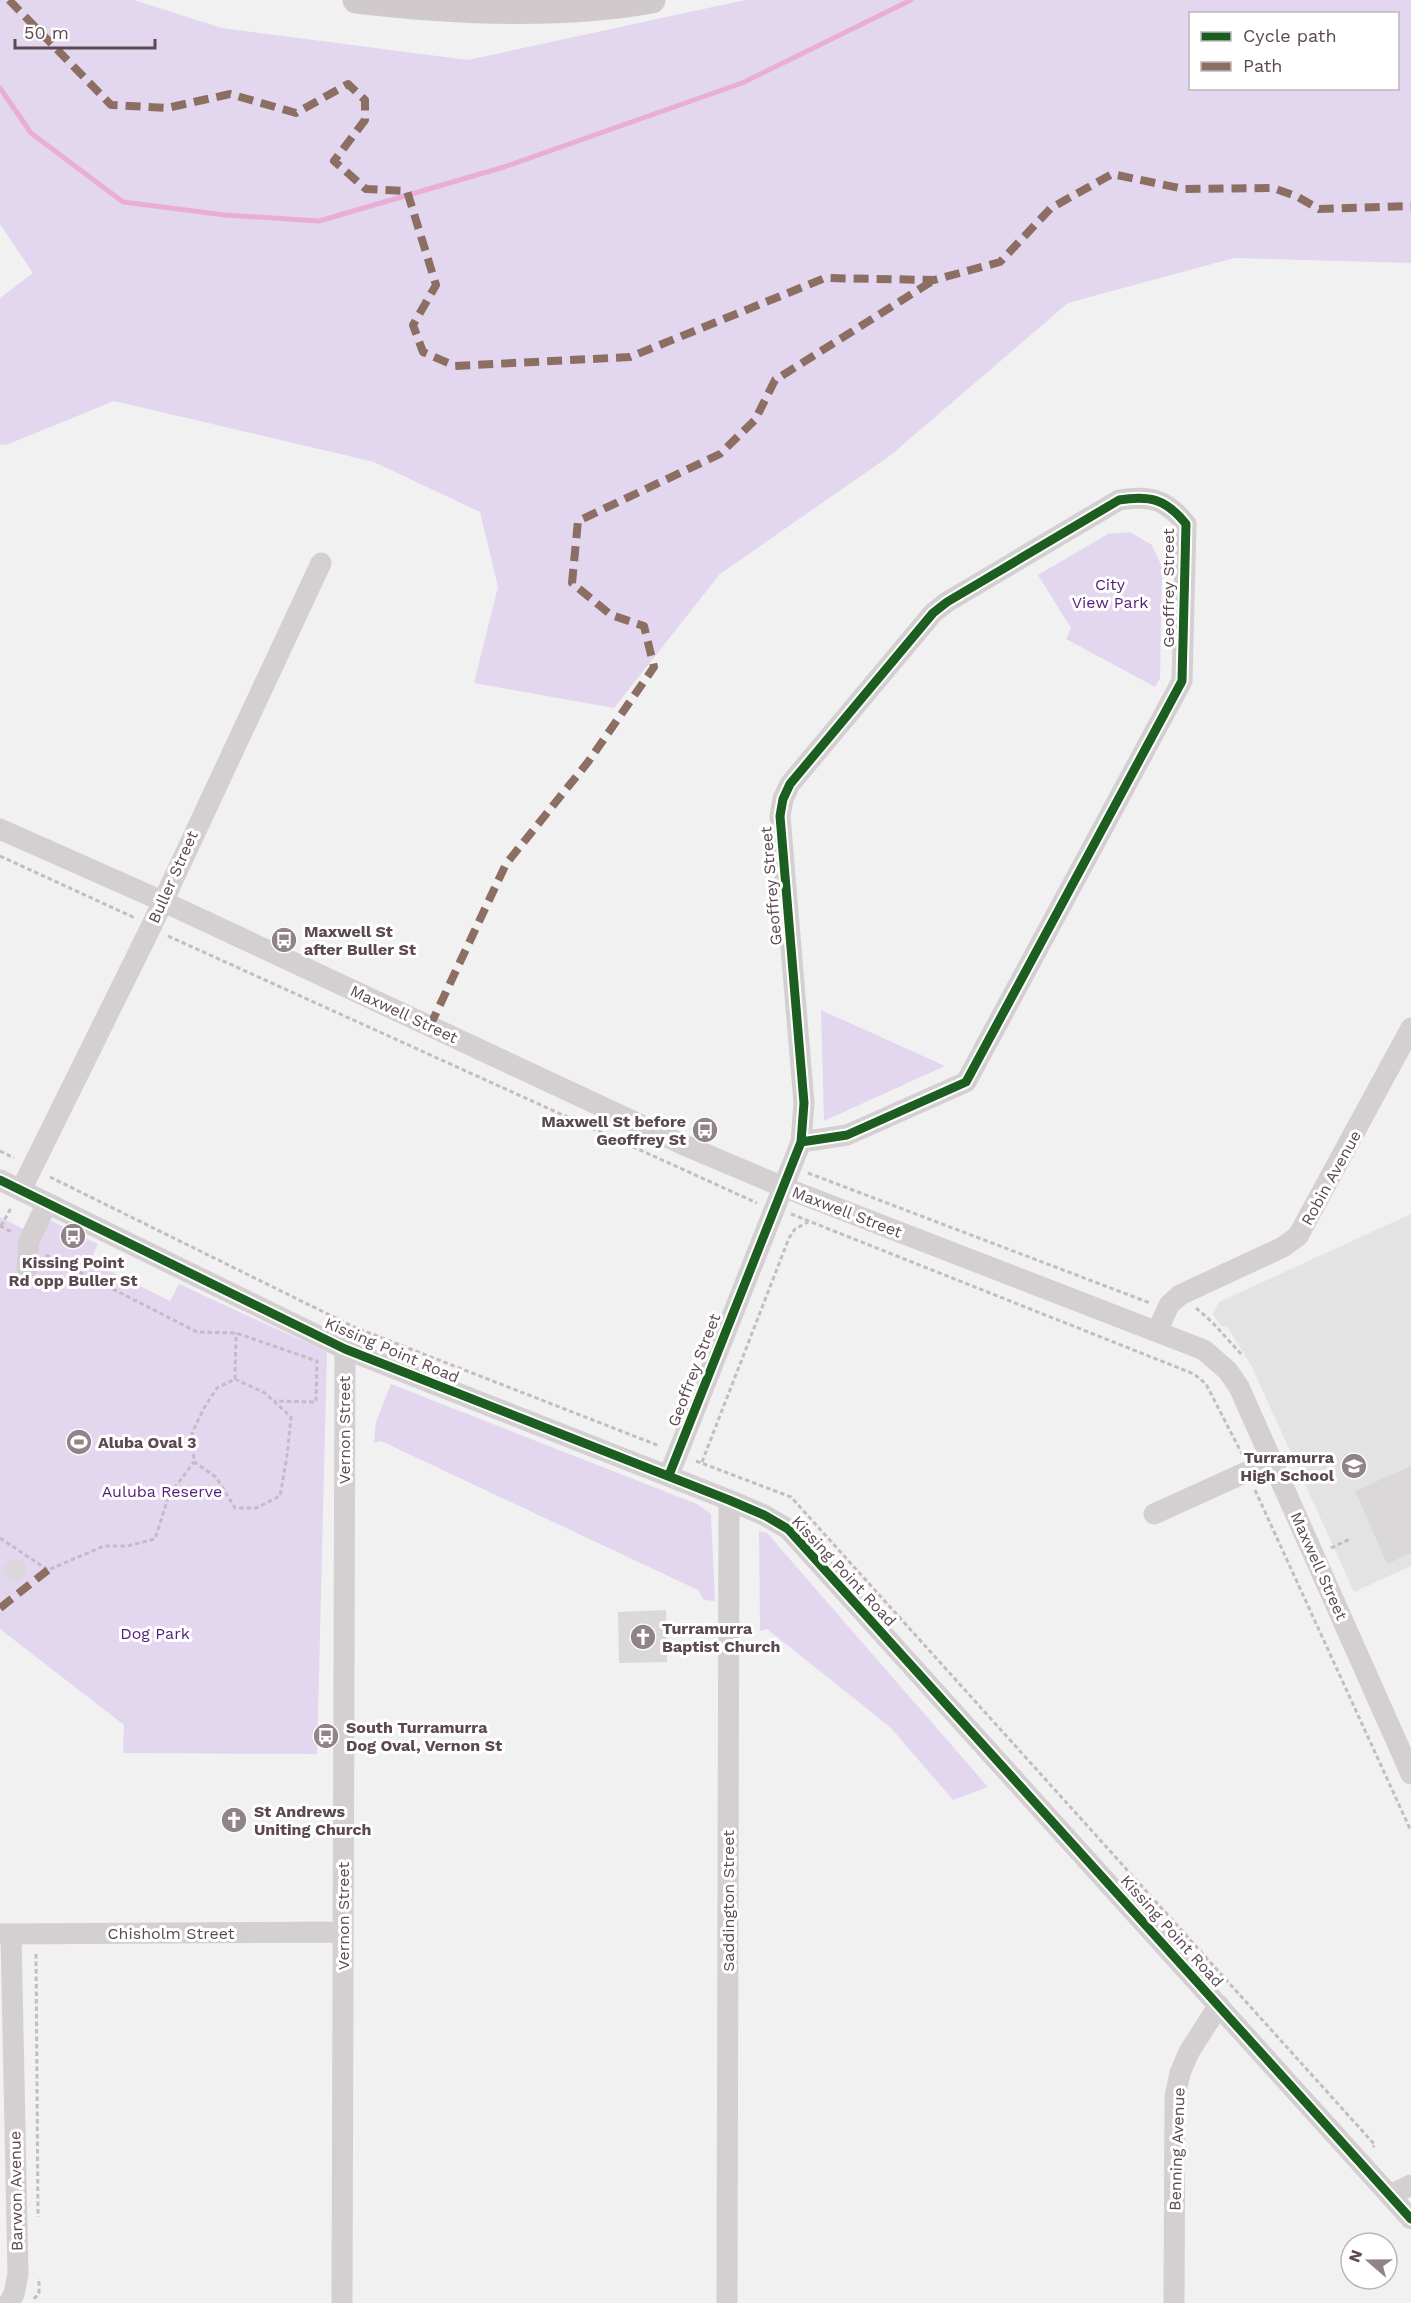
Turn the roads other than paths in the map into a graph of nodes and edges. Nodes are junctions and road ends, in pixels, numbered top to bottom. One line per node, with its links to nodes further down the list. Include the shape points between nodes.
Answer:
1 (356, 0): 3 (main road, via 444,9)
2 (652, 0): 3 (main road, via 630,4)
3 (536, 5)
4 (321, 563): 6 (street, Buller Street)
5 (0, 829): 6 (street, Maxwell Street)
6 (162, 901): 10 (street, Maxwell Street, via 684,1145); 11 (street, Buller Street)
7 (1411, 1028): 14 (street, Robin Avenue, via 1298,1236 1283,1247 1180,1295 1169,1305)
8 (801, 1142): 8 (street, Geoffrey Street, via 804,1103 780,816 790,784 933,613 947,602 1119,500 1141,497 1162,502 1186,524 1182,681 966,1082 847,1135); 10 (street, Geoffrey Street)
9 (0, 1180): 11 (street, Kissing Point Road)
10 (783, 1187): 14 (street, Maxwell Street); 17 (street, Geoffrey Street)
11 (18, 1195): 12 (street, Kissing Point Road)
12 (47, 1203): 13 (street, via 29,1241); 15 (street, Kissing Point Road)
13 (27, 1268)
14 (1158, 1330): 16 (street, Maxwell Street, via 1204,1350 1228,1371)
15 (345, 1349): 17 (street, Kissing Point Road); 21 (street, Vernon Street)
16 (1273, 1460): 19 (street); 20 (street, Maxwell Street)
17 (669, 1475): 18 (street, Kissing Point Road)
18 (729, 1500): 23 (street, Kissing Point Road, via 788,1529); 29 (street, Saddington Street)
19 (1154, 1514)
20 (1411, 1774)
21 (343, 1932): 22 (street, Chisholm Street); 28 (street, Vernon Street)
22 (5, 1934): 27 (street, Barwon Avenue, via 18,2274)
23 (1219, 2005): 25 (street, Kissing Point Road); 30 (street, Benning Avenue, via 1189,2052 1175,2097)
24 (1411, 2185): 25 (street)
25 (1390, 2195): 26 (street, Kissing Point Road)
26 (1411, 2219)
27 (9, 2303)
28 (342, 2303)
29 (727, 2303)
30 (1174, 2303)

